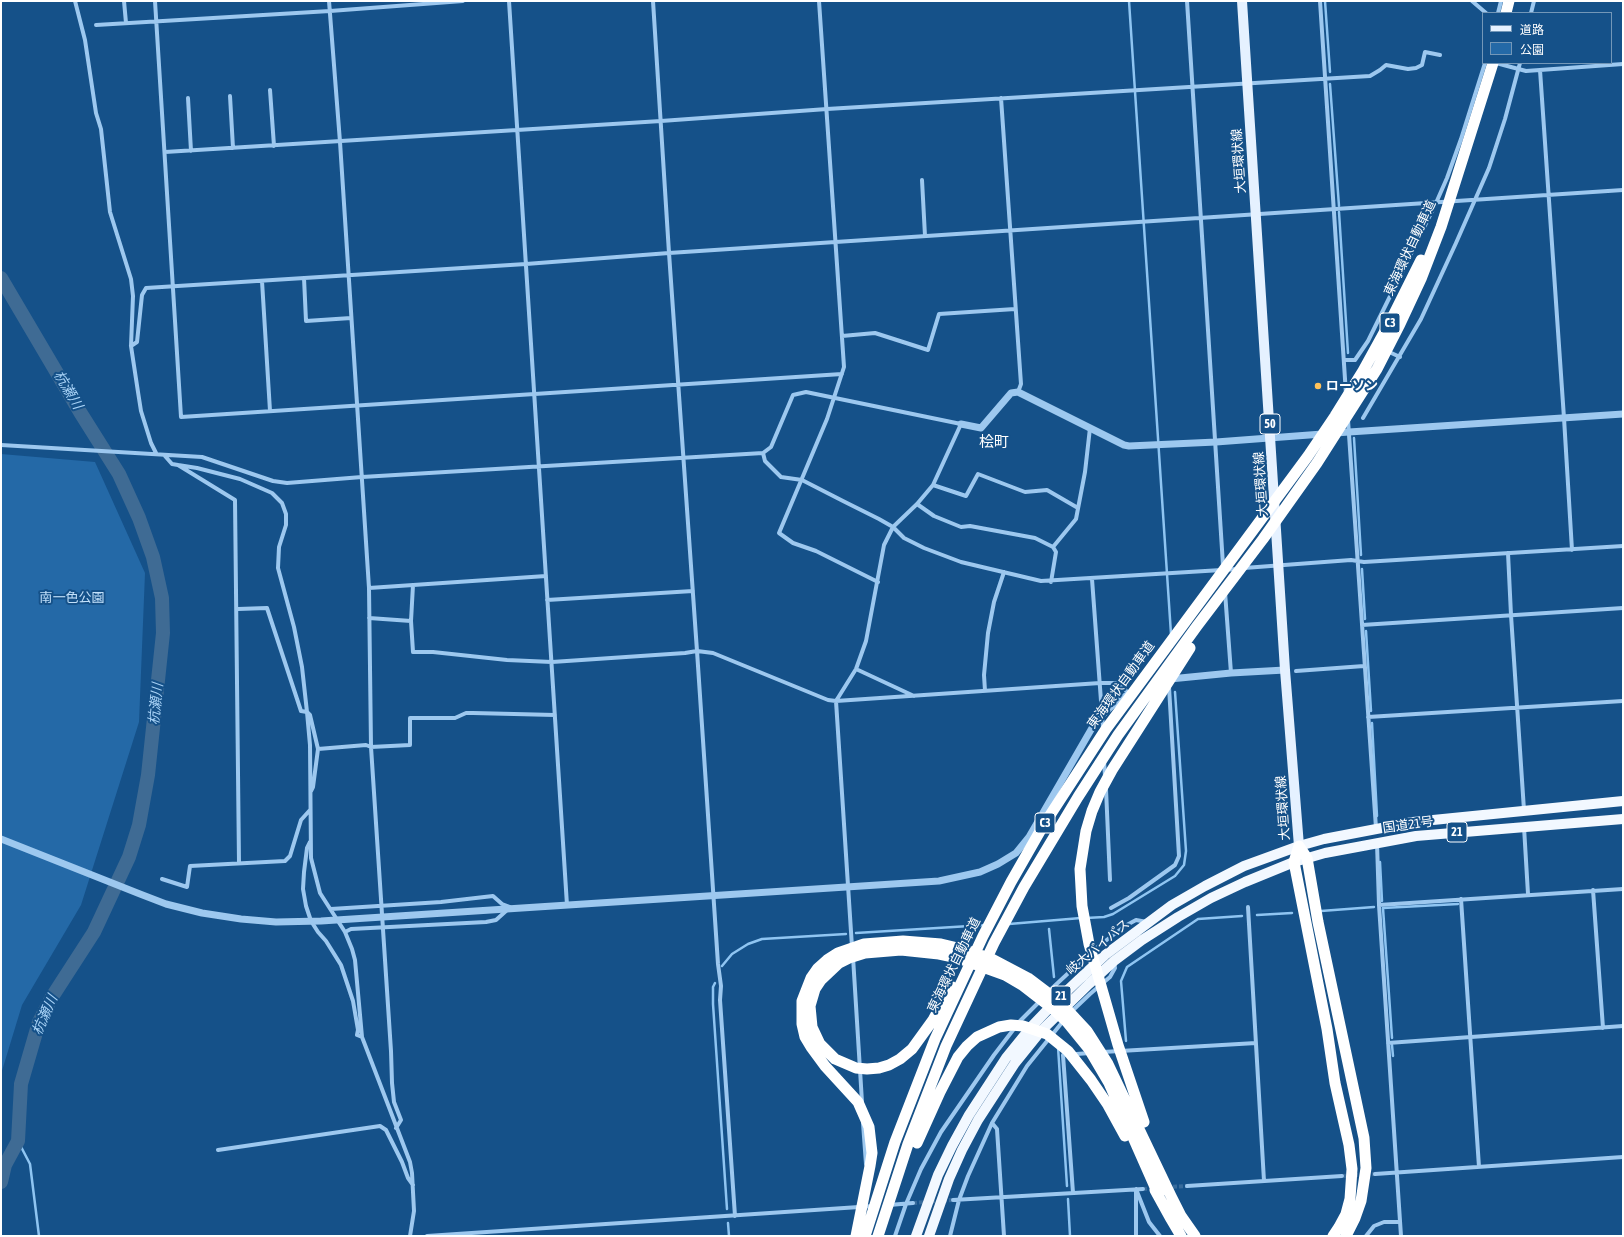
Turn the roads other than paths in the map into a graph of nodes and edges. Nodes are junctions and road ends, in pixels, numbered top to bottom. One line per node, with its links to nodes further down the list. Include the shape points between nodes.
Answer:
1 (75, 1): 70 (street, via 85,40 101,129 110,212 131,280)
2 (124, 1): 23 (street)
3 (155, 1): 22 (street)
4 (329, 1): 17 (street)
5 (463, 1): 16 (street)
6 (509, 1): 42 (street)
7 (653, 1): 41 (street)
8 (819, 1): 40 (street)
9 (1187, 1): 35 (street)
10 (1242, 1): 34 (main road, 大垣環状線 / 50)
11 (1320, 1): 33 (street)
12 (1472, 1): 18 (street)
13 (1501, 1): 19 (street)
14 (1509, 1): 20 (highway)
15 (1534, 1): 21 (street)
16 (420, 3): 17 (street)
17 (330, 11): 22 (street); 43 (street)
18 (1485, 12)
19 (1498, 12)
20 (1506, 12)
21 (1531, 12)
22 (156, 21): 23 (street); 47 (street)
23 (126, 23): 24 (street)
24 (96, 25)
25 (1440, 55): 33 (street, via 1425,52 1422,65 1416,68 1386,65 1370,76)
26 (1485, 64): 53 (street, via 1461,139)
27 (1495, 64): 49 (highway, 東海環状自動車道 / C3)
28 (1499, 64): 31 (street)
29 (1520, 64): 31 (street)
30 (1623, 64): 32 (street)
31 (1518, 69): 32 (street); 52 (street, via 1489,168)
32 (1540, 70): 51 (street)
33 (1326, 78): 34 (street); 54 (street)
34 (1247, 83): 35 (street); 55 (main road, 大垣環状線 / 50)
35 (1193, 86): 39 (street); 56 (street)
36 (270, 90): 44 (street)
37 (230, 96): 45 (street)
38 (188, 98): 46 (street)
39 (1001, 98): 40 (street); 57 (street)
40 (827, 109): 41 (street); 59 (street)
41 (661, 121): 42 (street); 60 (street)
42 (518, 131): 43 (street); 61 (street)
43 (340, 142): 44 (street); 62 (street)
44 (274, 146): 45 (street)
45 (233, 148): 46 (street)
46 (191, 151): 47 (street)
47 (165, 152): 65 (street)
48 (922, 180): 58 (street)
49 (1456, 181): 101 (highway, 東海環状自動車道 / C3, via 1421,279 1377,369 1317,463); 150 (highway, 東海環状自動車道 / C3, via 1413,278 1363,371 1335,416 1106,729)
50 (1623, 190): 51 (street)
51 (1549, 195): 52 (street); 82 (street)
52 (1475, 200): 53 (street); 71 (street, via 1428,305)
53 (1436, 203): 54 (street); 69 (street)
54 (1335, 210): 55 (street); 72 (street)
55 (1256, 215): 56 (street); 86 (main road, 大垣環状線 / 50)
56 (1200, 218): 57 (street); 87 (street)
57 (1010, 231): 58 (street); 66 (street)
58 (925, 236): 59 (street)
59 (836, 242): 60 (street); 68 (street)
60 (669, 253): 61 (street); 74 (street)
61 (526, 264): 62 (street); 76 (street)
62 (348, 275): 63 (street); 67 (street)
63 (304, 278): 64 (street); 67 (street, via 306,321)
64 (262, 280): 65 (street); 79 (street)
65 (173, 286): 70 (street, via 146,288 142,295 137,342); 79 (street, via 181,417)
66 (1015, 309): 68 (street, via 939,314 928,350 875,333); 75 (street, via 1021,384)
67 (351, 318): 78 (street)
68 (842, 336): 73 (street)
69 (1368, 341): 71 (street); 72 (street, via 1355,360)
70 (131, 346): 89 (street, via 141,412)
71 (1400, 357): 81 (street)
72 (1344, 360): 85 (street)
73 (842, 374): 74 (street); 77 (street)
74 (679, 385): 76 (street); 92 (street)
75 (1018, 392): 83 (street, via 1011,393 981,428); 84 (street)
76 (534, 393): 78 (street); 94 (street)
77 (834, 398): 83 (street); 90 (street, via 806,392 793,395 771,447); 96 (street)
78 (357, 405): 79 (street); 95 (street)
79 (270, 411)
80 (1623, 414): 82 (street)
81 (1363, 418)
82 (1564, 418): 85 (street); 104 (street)
83 (961, 424): 97 (street)
84 (1090, 428): 87 (street, via 1124,445); 99 (street)
85 (1349, 432): 86 (street); 106 (street)
86 (1271, 438): 87 (street); 107 (main road, 大垣環状線 / 50)
87 (1216, 442): 108 (street)
88 (1, 445): 89 (street)
89 (156, 453): 91 (street)
90 (763, 453): 92 (street); 96 (street, via 765,461 781,477)
91 (165, 455): 93 (street, via 172,464); 95 (street, via 202,457 273,481 287,483)
92 (683, 457): 94 (street); 116 (street)
93 (178, 465): 119 (street, via 235,500); 139 (street, via 240,479 272,493 282,503 286,525 279,547 278,568 294,627)
94 (538, 467): 95 (street); 110 (street)
95 (362, 477): 115 (street)
96 (802, 480): 100 (street); 112 (street, via 780,533 793,543 816,551)
97 (933, 485): 98 (street); 99 (street, via 966,496 978,474 1025,492 1047,490)
98 (917, 504): 100 (street); 103 (street, via 934,516 961,527 970,526 1035,538)
99 (1078, 508): 103 (street, via 1076,519)
100 (893, 527): 109 (street, via 904,538 924,548 961,562); 112 (street, via 884,546)
101 (1263, 539): 186 (highway, via 1164,686 1112,770 1092,811 1086,831 1080,869 1083,912 1102,993); 214 (highway, 東海環状自動車道 / C3, via 1118,735 1024,887 994,943 946,1046 908,1144)
102 (1623, 546): 104 (street)
103 (1053, 547): 113 (street, via 1056,562)
104 (1572, 550): 105 (street)
105 (1508, 553): 106 (street); 120 (street)
106 (1357, 561): 107 (street); 123 (street)
107 (1279, 566): 108 (street); 128 (main road, 大垣環状線 / 50)
108 (1224, 570): 111 (street); 130 (street)
109 (1004, 572): 113 (street); 133 (street, via 994,602 988,633)
110 (546, 576): 114 (street); 117 (street)
111 (1092, 579): 113 (street); 132 (street)
112 (878, 582): 127 (street, via 866,641)
113 (1051, 582)
114 (413, 585): 115 (street); 122 (street)
115 (369, 588): 121 (street)
116 (693, 591): 117 (street); 124 (street)
117 (547, 600): 125 (street)
118 (1623, 608): 120 (street)
119 (238, 609): 139 (street, via 267,608 301,711); 159 (street)
120 (1511, 616): 123 (street); 138 (street)
121 (369, 618): 122 (street); 143 (street)
122 (411, 621): 125 (street, via 413,652)
123 (1362, 625): 126 (street)
124 (697, 651): 125 (street); 136 (street, via 713,653); 165 (street)
125 (552, 662): 140 (street)
126 (1364, 666): 129 (street); 142 (street)
127 (856, 669): 135 (street); 136 (street)
128 (1285, 670): 130 (street); 156 (main road, 大垣環状線 / 50)
129 (1296, 671)
130 (1231, 673): 131 (street)
131 (1168, 679): 134 (street, via 1153,682); 173 (street, via 1178,856 1175,865)
132 (1100, 683): 133 (street); 134 (street, via 1117,683); 141 (street)
133 (985, 691): 135 (street)
134 (1129, 694): 141 (street)
135 (914, 696): 136 (street)
136 (836, 701): 162 (street)
137 (1623, 701): 138 (street)
138 (1518, 708): 142 (street); 148 (street)
139 (307, 712): 144 (street, via 310,715); 145 (street)
140 (555, 715): 143 (street, via 473,713 455,718 410,718 410,746); 168 (street)
141 (1102, 715): 161 (street); 162 (street, via 1029,837 1016,853 980,872 939,880)
142 (1368, 717): 152 (street)
143 (372, 747): 144 (street, via 366,745); 170 (street)
144 (318, 749): 145 (street)
145 (311, 791): 147 (street)
146 (1623, 801): 148 (highway, 国道21号 / 21)
147 (310, 810): 154 (street); 159 (street, via 301,820 290,856 285,861)
148 (1524, 810): 152 (highway, 国道21号 / 21)
149 (1623, 819): 151 (highway, 国道21号 / 21)
150 (1043, 826): 186 (highway, via 1017,864 978,932 975,939 964,960 954,981 933,1020 912,1049 889,1065 856,1068 826,1052 812,1026 810,1006 816,989 830,970 849,958 865,953 901,950 958,958 964,960 970,962 977,964 989,968 1005,975 1053,1009 1089,1050); 212 (highway, 東海環状自動車道 / C3, via 983,936 935,1039 895,1142)
151 (1524, 827): 155 (highway, 国道21号 / 21, via 1416,836); 166 (street)
152 (1376, 828): 156 (highway, 国道21号 / 21)
153 (1, 839): 175 (street, via 166,904 241,919)
154 (310, 841): 174 (street, via 316,881); 175 (street, via 303,889)
155 (1377, 842): 157 (highway, 国道21号 / 21); 169 (street)
156 (1299, 846): 157 (highway); 158 (highway); 176 (highway, 岐大バイパス / 21, via 1244,866 1172,905)
157 (1307, 858): 158 (highway, 国道21号 / 21); 226 (highway, via 1366,1153 1361,1202)
158 (1294, 862): 179 (highway, 岐大バイパス / 21, via 1211,898 1142,940); 225 (highway, via 1351,1156 1350,1199 1340,1227)
159 (239, 863): 160 (street, via 190,866 187,886)
160 (162, 878)
161 (1110, 880)
162 (848, 886): 165 (street); 206 (street)
163 (1623, 889): 164 (street)
164 (1593, 890): 166 (street); 181 (street)
165 (714, 894): 168 (street); 207 (street)
166 (1528, 894): 167 (street)
167 (1461, 899): 169 (street); 183 (street)
168 (567, 905): 171 (street)
169 (1379, 905): 185 (street)
170 (382, 906): 171 (street, via 493,896); 174 (street); 177 (street)
171 (510, 907): 175 (street); 177 (street, via 496,920 486,922)
172 (1248, 907): 184 (street)
173 (1111, 908)
174 (331, 909): 178 (street)
175 (311, 921): 182 (street, via 342,965 353,1001 358,1035)
176 (1147, 922): 205 (street, via 1136,920 1124,926 1091,952 1020,1021 941,1132); 217 (highway, 岐大バイパス / 21, via 1073,984 1032,1026 1006,1058 952,1146 938,1175)
177 (383, 927): 178 (street, via 351,929); 188 (street, via 392,1083 394,1102 401,1120)
178 (345, 932): 182 (street, via 355,960)
179 (1114, 961): 187 (street, via 1115,968 1110,977 1059,1025 1027,1066); 218 (highway, 岐大バイパス / 21, via 1040,1032 996,1090 948,1179)
180 (1623, 1026): 181 (street)
181 (1603, 1028): 183 (street)
182 (362, 1037): 188 (street)
183 (1470, 1037): 185 (street); 191 (street)
184 (1256, 1043): 195 (street); 200 (street, via 1063,1055)
185 (1388, 1043): 192 (street)
186 (1121, 1100): 211 (highway, via 1108,1064 1087,1032 1044,989 1010,968 962,949 922,942 864,944 838,953 822,964 811,978 802,1001 801,1012 805,1036 811,1047 858,1102 869,1127 872,1153); 215 (highway, via 1068,1051 1047,1034 1036,1029 1011,1025 999,1027 977,1037 958,1057 925,1123); 223 (highway, via 1159,1196); 224 (highway, via 1181,1216)
187 (992, 1123): 201 (street, via 997,1129); 203 (street)
188 (396, 1128): 196 (street, via 410,1162)
189 (218, 1150): 196 (street, via 380,1126 386,1130)
190 (1623, 1158): 191 (street)
191 (1479, 1167): 192 (street)
192 (1397, 1173): 193 (street); 208 (street)
193 (1375, 1174)
194 (1342, 1176): 195 (street)
195 (1264, 1181): 197 (street)
196 (413, 1185): 209 (street, via 414,1211)
197 (1187, 1186)
198 (1136, 1189): 199 (street); 200 (street); 221 (street); 222 (street, via 1149,1222)
199 (1143, 1189)
200 (1073, 1193): 201 (street)
201 (1001, 1197): 203 (street); 220 (street)
202 (953, 1200): 203 (street)
203 (960, 1200): 219 (street)
204 (913, 1203): 205 (street)
205 (906, 1204): 206 (street); 216 (street)
206 (869, 1207): 207 (street); 213 (street)
207 (735, 1216): 210 (street)
208 (1400, 1222): 227 (street, via 1384,1222 1374,1226); 228 (street)
209 (410, 1236)
210 (427, 1236)
211 (856, 1236)
212 (865, 1236)
213 (871, 1236)
214 (878, 1236)
215 (884, 1236)
216 (895, 1236)
217 (916, 1236)
218 (929, 1236)
219 (950, 1236)
220 (1004, 1236)
221 (1136, 1236)
222 (1160, 1236)
223 (1182, 1236)
224 (1196, 1236)
225 (1332, 1236)
226 (1346, 1236)
227 (1366, 1236)
228 (1401, 1236)

